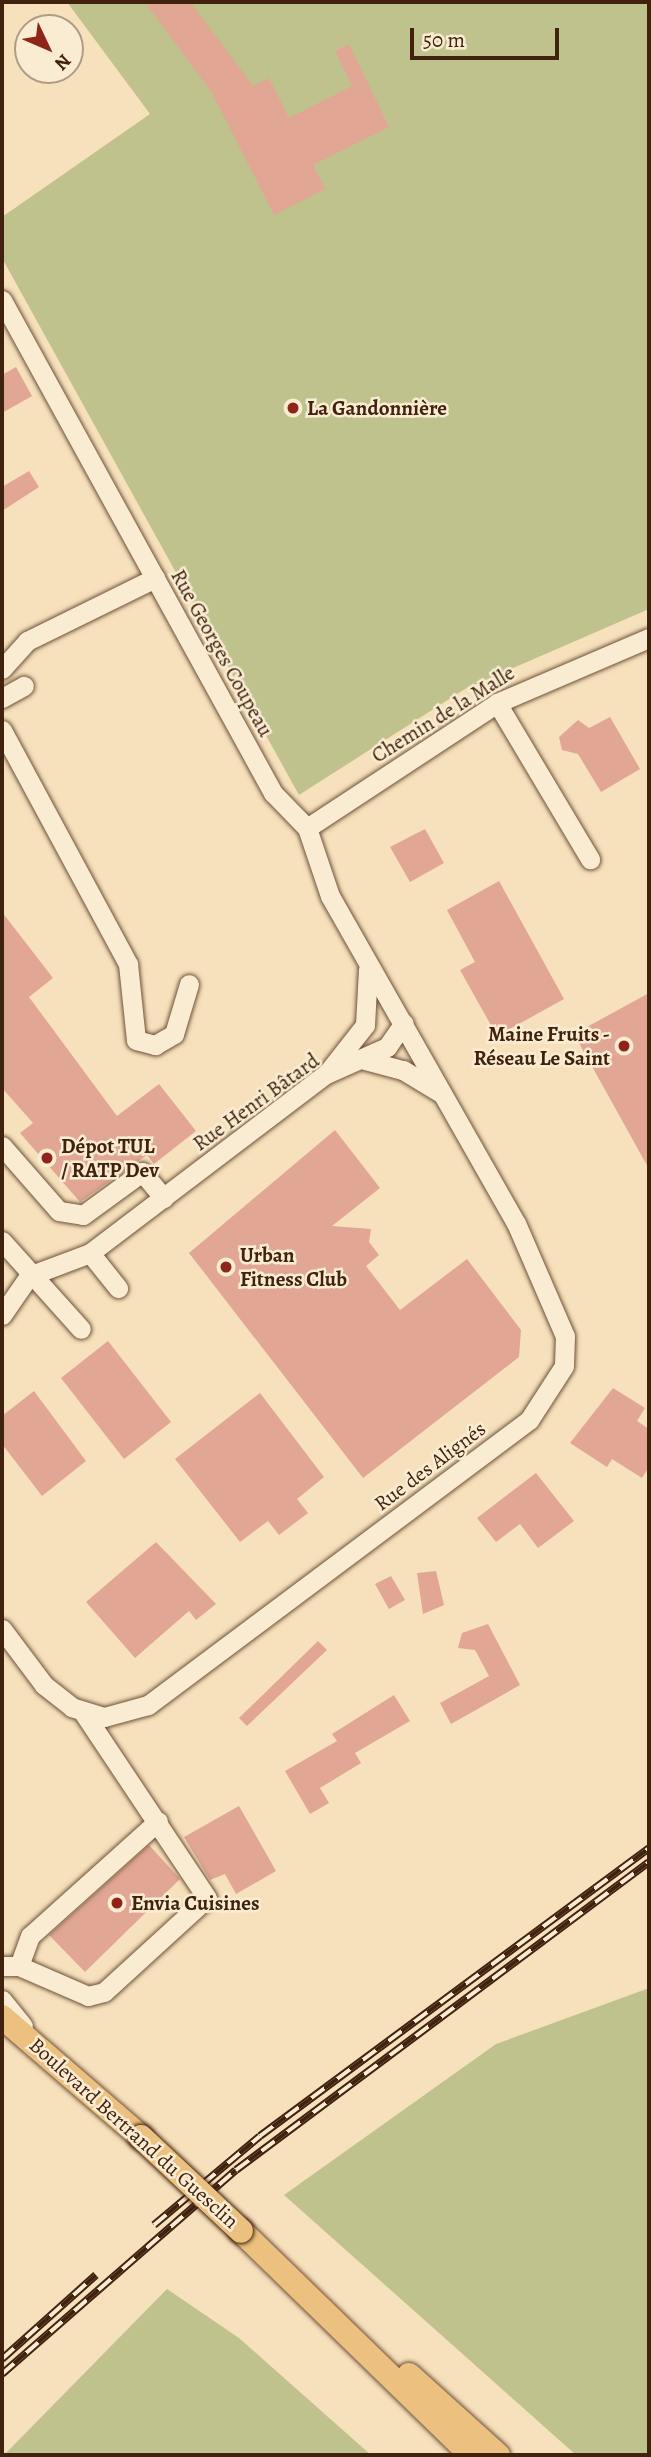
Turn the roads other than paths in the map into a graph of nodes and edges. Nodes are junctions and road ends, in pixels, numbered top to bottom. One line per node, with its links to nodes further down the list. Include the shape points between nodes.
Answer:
1 (2, 300): 2 (street, Rue Georges Coupeau)
2 (155, 578): 4 (street, via 27,641); 9 (street, Rue Georges Coupeau, via 273,793)
3 (649, 638): 7 (street, Chemin de la Malle)
4 (2, 669)
5 (24, 686): 6 (street)
6 (2, 698)
7 (497, 703): 9 (street, Chemin de la Malle); 10 (street)
8 (2, 730): 12 (street, via 128,964 136,1040 155,1045 174,1034)
9 (307, 828): 11 (street, Rue Georges Coupeau, via 330,896)
10 (590, 859)
11 (367, 965): 13 (street); 14 (street, Rue Georges Coupeau)
12 (189, 984)
13 (370, 1008): 15 (street); 18 (street, via 358,1037)
14 (404, 1023): 15 (street, Rue Henri Bâtard); 19 (street, Rue des Alignés)
15 (387, 1046): 16 (street, Rue Henri Bâtard); 17 (street)
16 (365, 1060): 17 (street); 18 (street, Rue Henri Bâtard)
17 (403, 1070): 19 (street)
18 (326, 1074): 21 (street, Rue Henri Bâtard)
19 (442, 1093): 29 (street, Rue des Alignés, via 556,1303 565,1336 564,1366 551,1395 529,1420 148,1705 118,1716)
20 (2, 1146): 21 (street, via 59,1211 83,1214 142,1172)
21 (164, 1198): 23 (street, Rue Henri Bâtard)
22 (2, 1241): 24 (street)
23 (90, 1253): 24 (street, Rue Henri Bâtard); 25 (street)
24 (29, 1276): 26 (street); 27 (street)
25 (118, 1288)
26 (2, 1315)
27 (81, 1329)
28 (2, 1629): 29 (street, via 44,1685)
29 (83, 1713): 30 (street)
30 (158, 1821): 31 (street, via 30,1936); 31 (street, via 207,1898 104,1992 88,1996)
31 (10, 1966)
32 (2, 2000): 34 (street)
33 (2, 2017): 34 (main road, Boulevard Bertrand du Guesclin)
34 (34, 2040): 35 (main road, Boulevard Bertrand du Guesclin, bridge)
35 (264, 2253): 36 (main road, Boulevard Bertrand du Guesclin); 37 (main road, Boulevard Bertrand du Guesclin)
36 (471, 2455)
37 (498, 2455)

